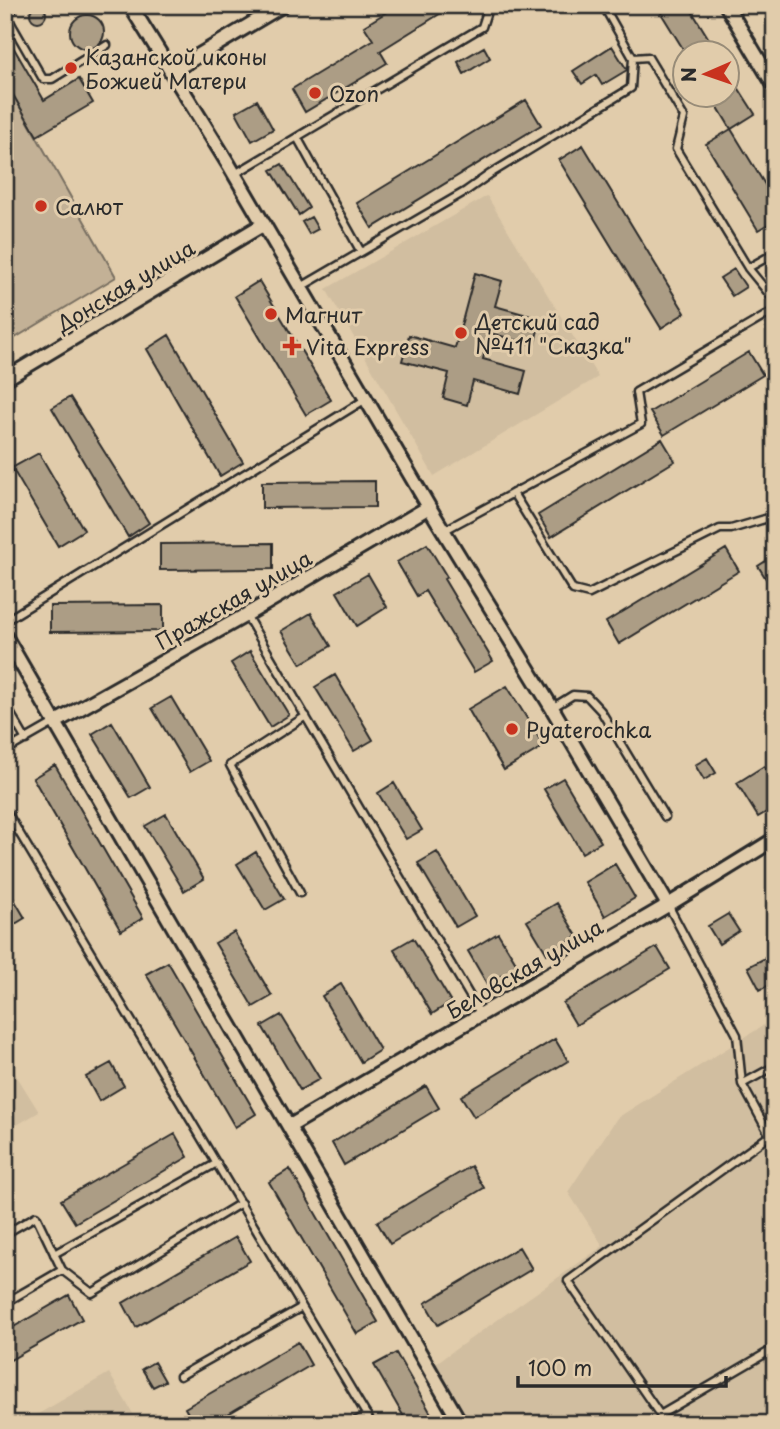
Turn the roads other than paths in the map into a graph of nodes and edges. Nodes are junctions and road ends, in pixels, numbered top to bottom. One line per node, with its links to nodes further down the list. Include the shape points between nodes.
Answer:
1 (17, 5): 7 (lane, via 8,18 43,79 52,79)
2 (130, 5): 9 (street)
3 (283, 5): 9 (street)
4 (489, 5): 11 (lane, via 482,27)
5 (603, 5): 8 (lane)
6 (726, 5): 10 (street)
7 (107, 45)
8 (633, 58): 14 (lane, via 631,88); 16 (lane, via 648,57 684,117 676,149)
9 (170, 72): 12 (street)
10 (775, 87)
11 (297, 137): 12 (lane); 14 (lane)
12 (235, 174): 13 (street)
13 (264, 224): 17 (street); 20 (street, Донская улица)
14 (361, 252): 17 (lane)
15 (775, 253): 16 (lane)
16 (748, 268): 18 (lane)
17 (300, 287): 21 (street)
18 (775, 301)
19 (775, 310): 22 (lane, via 636,392 641,424)
20 (5, 379)
21 (366, 399): 23 (street); 27 (lane)
22 (513, 494): 24 (lane, via 573,590 589,594 720,529); 25 (lane)
23 (429, 507): 25 (street); 26 (street, Пражская улица)
24 (775, 516)
25 (443, 531): 30 (street)
26 (246, 615): 31 (lane); 32 (street, Пражская улица)
27 (5, 621)
28 (5, 636): 32 (street)
29 (5, 704): 33 (lane)
30 (552, 708): 36 (lane, via 573,695 587,696 601,711); 39 (street)
31 (306, 716): 38 (lane, via 230,765); 40 (lane)
32 (54, 723): 33 (lane); 43 (street)
33 (26, 740): 34 (lane)
34 (5, 751)
35 (5, 809): 46 (lane)
36 (665, 817)
37 (775, 839): 39 (street, Беловская улица)
38 (300, 893)
39 (668, 905): 40 (street, Беловская улица); 42 (lane, via 737,1035)
40 (481, 1015): 43 (street, Беловская улица)
41 (775, 1066): 42 (lane)
42 (742, 1084): 44 (lane)
43 (290, 1126): 58 (street)
44 (769, 1136): 45 (lane); 53 (lane, via 568,1281 660,1415)
45 (775, 1145)
46 (217, 1163): 47 (lane); 49 (lane)
47 (241, 1203): 50 (lane, via 92,1293); 52 (lane)
48 (5, 1234): 49 (lane, via 36,1216)
49 (54, 1254): 50 (lane)
50 (62, 1270): 51 (lane)
51 (5, 1303)
52 (302, 1307): 54 (lane); 55 (lane)
53 (775, 1348)
54 (180, 1376)
55 (367, 1415): 56 (lane); 57 (lane)
56 (350, 1424)
57 (372, 1424)
58 (461, 1424)

